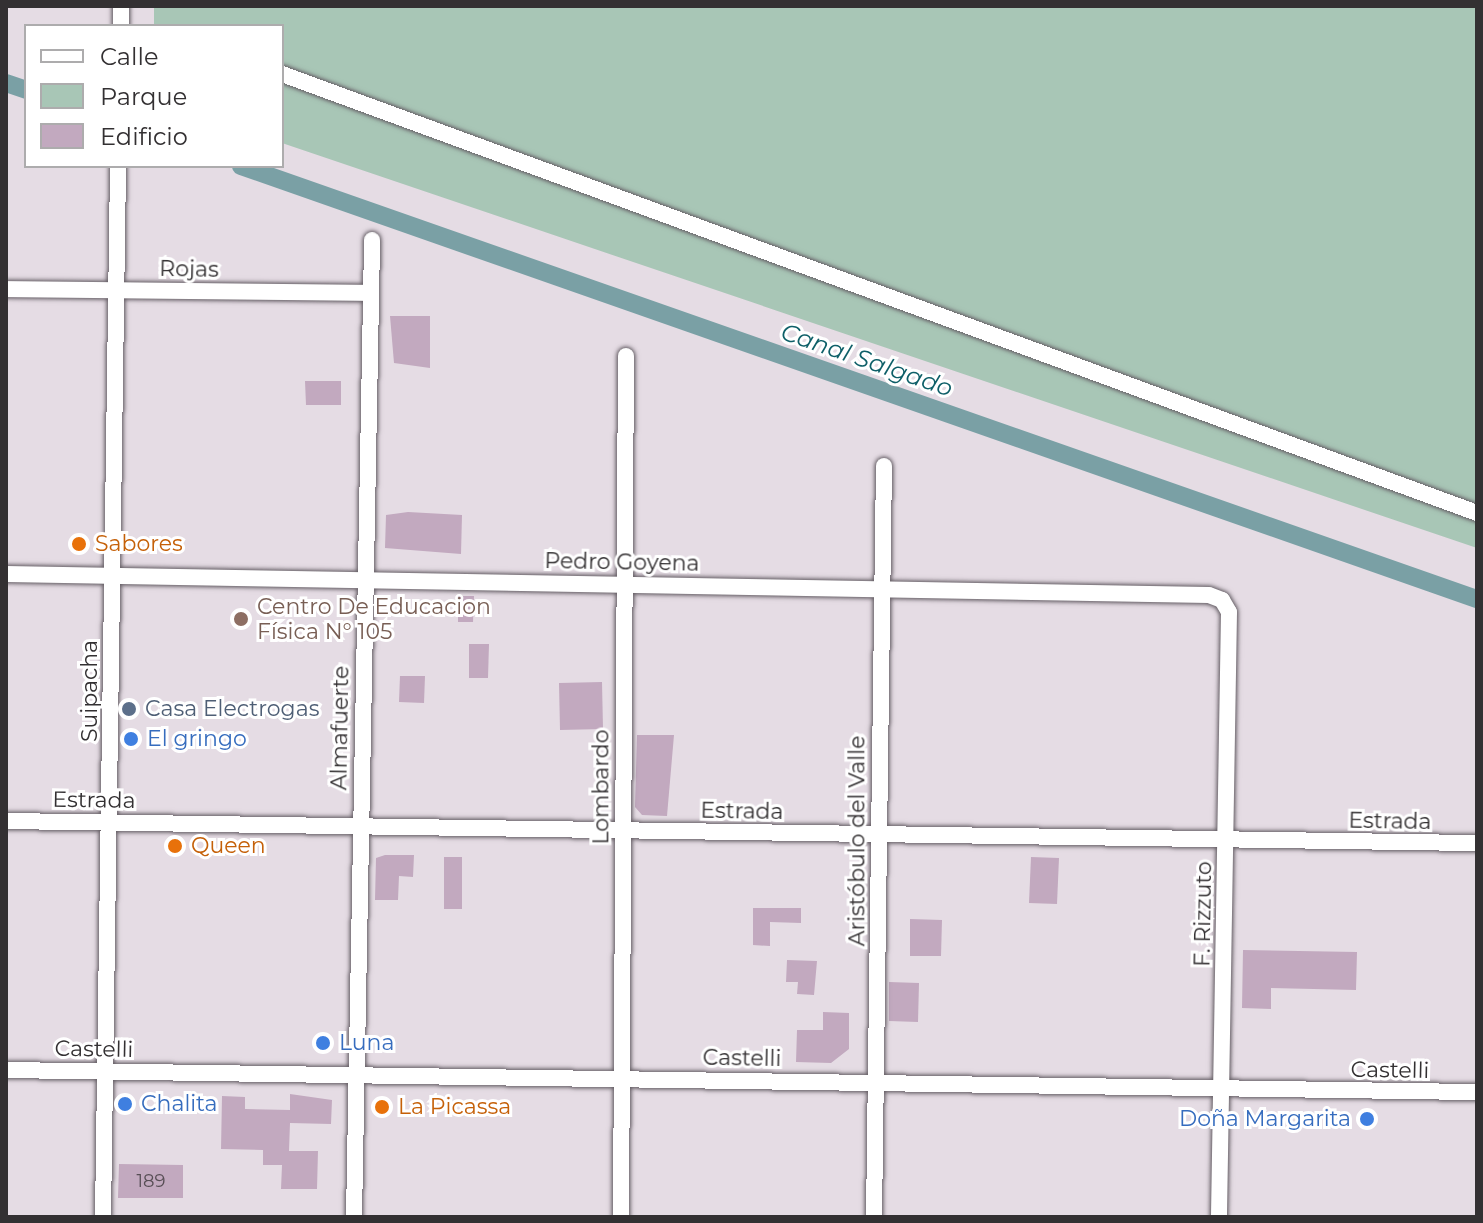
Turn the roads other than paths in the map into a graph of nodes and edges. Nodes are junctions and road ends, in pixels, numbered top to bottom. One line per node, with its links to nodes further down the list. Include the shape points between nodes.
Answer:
1 (284, 75): 9 (street)
2 (118, 168): 5 (street, Suipacha)
3 (372, 240): 6 (street, Almafuerte)
4 (6, 289): 5 (street, Rojas)
5 (117, 290): 6 (street, Rojas); 11 (street, Suipacha)
6 (371, 293): 12 (street, Almafuerte)
7 (626, 356): 13 (street, Lombardo)
8 (884, 466): 14 (street, Aristóbulo del Valle)
9 (1477, 513)
10 (6, 574): 11 (street, Pedro Goyena)
11 (113, 576): 12 (street, Pedro Goyena); 17 (street, Suipacha)
12 (365, 580): 13 (street, Pedro Goyena); 18 (street, Almafuerte)
13 (622, 584): 14 (street, Pedro Goyena); 19 (street, Lombardo)
14 (880, 588): 15 (street, Pedro Goyena, via 1209,595); 20 (street, Aristóbulo del Valle)
15 (1229, 612): 21 (street, F. Rizzuto)
16 (6, 821): 17 (street, Estrada)
17 (111, 822): 18 (street, Estrada); 24 (street, Suipacha)
18 (361, 827): 19 (street, Estrada); 25 (street, Almafuerte)
19 (624, 832): 20 (street, Estrada); 26 (street, Lombardo)
20 (880, 835): 21 (street, Estrada); 27 (street, Aristóbulo del Valle)
21 (1226, 841): 22 (street, Estrada); 28 (street, F. Rizzuto)
22 (1477, 843)
23 (6, 1070): 24 (street, Castelli)
24 (105, 1071): 25 (street, Castelli); 30 (street, Suipacha)
25 (357, 1075): 26 (street, Castelli); 31 (street, Almafuerte)
26 (622, 1079): 27 (street, Castelli); 32 (street, Lombardo)
27 (877, 1082): 28 (street, Castelli); 33 (street, Aristóbulo del Valle)
28 (1221, 1090): 29 (street, Castelli); 34 (street, F. Rizzuto)
29 (1477, 1092)
30 (103, 1217)
31 (354, 1217)
32 (621, 1217)
33 (874, 1217)
34 (1219, 1217)

